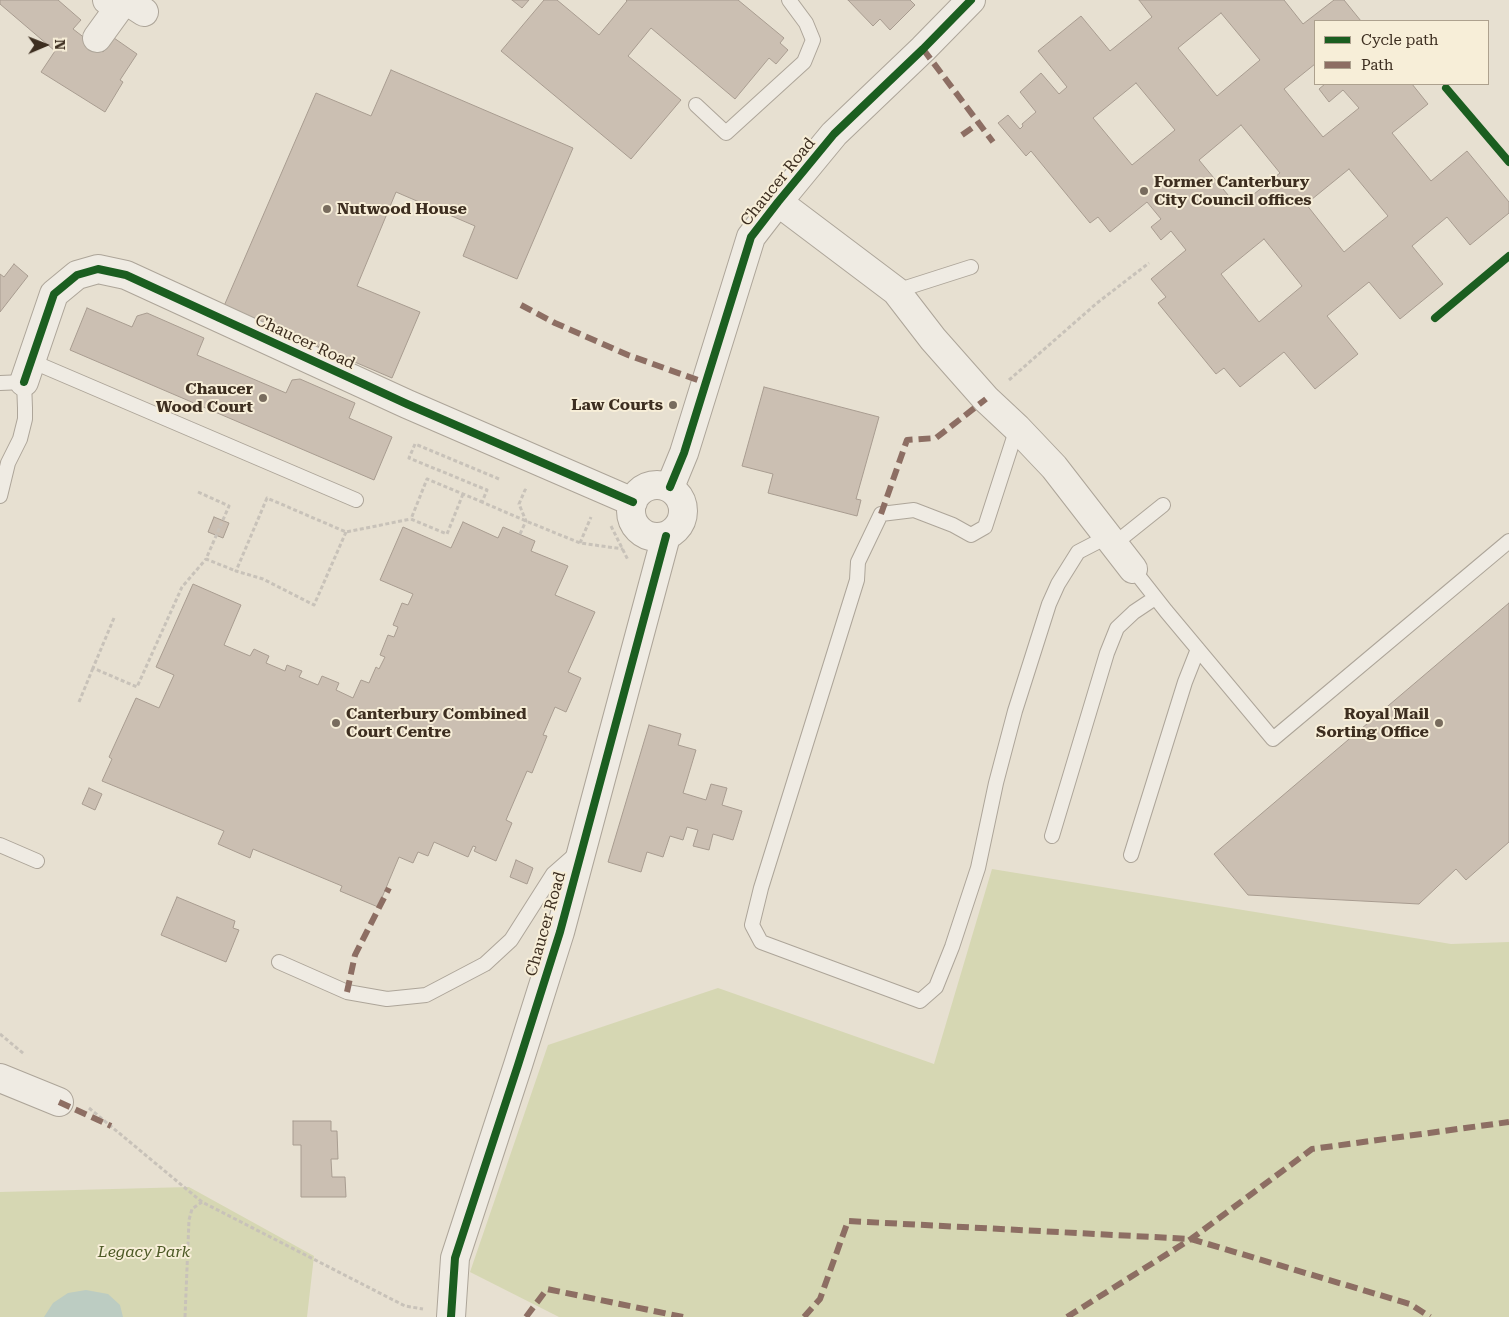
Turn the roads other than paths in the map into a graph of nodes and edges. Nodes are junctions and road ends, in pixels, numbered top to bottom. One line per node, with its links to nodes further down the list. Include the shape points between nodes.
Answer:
1 (789, 0): 5 (lane, via 813,40 804,62 726,133)
2 (961, 3): 6 (street, Chaucer Road, via 923,49 834,134)
3 (123, 7): 4 (street)
4 (97, 38)
5 (696, 105)
6 (778, 202): 8 (street); 11 (street, Chaucer Road, via 751,237 684,452)
7 (971, 267): 8 (lane)
8 (896, 291): 10 (street, via 932,339 986,400)
9 (18, 375): 12 (lane, via 25,418); 13 (lane); 14 (street, Chaucer Road, via 54,294 77,274 98,269 126,275 408,404)
10 (1017, 428): 17 (street, via 1054,466); 17 (lane, via 985,527 971,535 914,510 881,514 858,562 857,580 761,888 752,925 761,942 920,1001 936,987 978,868 1015,711 1049,604 1078,552)
11 (670, 487): 14 (street, via 650,485 637,494); 16 (street, Chaucer Road, via 678,494 684,509 678,528)
12 (0, 496)
13 (356, 500)
14 (633, 502): 16 (street, via 633,521 640,531 648,536)
15 (1163, 505): 17 (lane)
16 (666, 536): 24 (street, Chaucer Road)
17 (1110, 541): 19 (street)
18 (1509, 541): 21 (lane, via 1273,739)
19 (1133, 569): 20 (lane)
20 (1155, 598): 21 (lane); 22 (lane, via 1117,628)
21 (1198, 649): 25 (lane, via 1184,682)
22 (1052, 836)
23 (0, 845): 26 (lane)
24 (582, 848): 27 (lane, via 553,874 511,940 485,964 426,995 387,999 347,992); 30 (street, Chaucer Road, via 560,932 455,1258)
25 (1131, 856)
26 (37, 861)
27 (280, 962)
28 (0, 1078): 29 (street)
29 (70, 1102)
30 (451, 1317)

